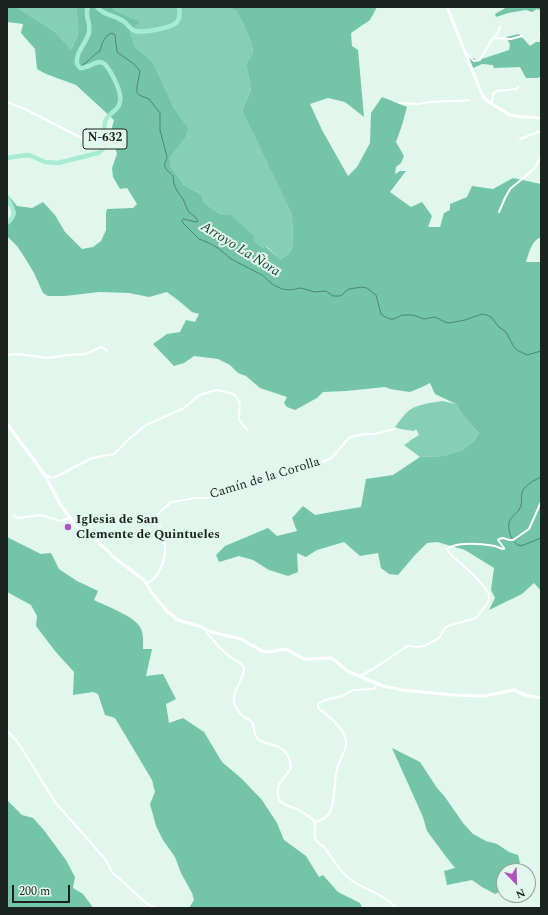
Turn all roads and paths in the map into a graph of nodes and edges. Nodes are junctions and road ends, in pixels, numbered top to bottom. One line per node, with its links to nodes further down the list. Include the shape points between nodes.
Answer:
1 (88, 7): 19 (highway, N-632, via 86,13 90,29 77,64 83,68 96,62 103,62 120,92 118,106 105,121 106,142)
2 (97, 7): 3 (highway, via 101,12 121,20 138,32 172,26 180,14)
3 (179, 7)
4 (447, 7): 8 (street)
5 (500, 26): 7 (street)
6 (522, 36): 7 (street, via 510,39)
7 (495, 38): 8 (street, via 480,60 474,61)
8 (466, 55): 12 (street, via 480,93)
9 (518, 87): 10 (street)
10 (493, 94): 12 (street); 15 (street)
11 (470, 100): 14 (street)
12 (486, 100): 15 (street)
13 (7, 102): 19 (street)
14 (399, 103)
15 (492, 104): 16 (street, via 510,114)
16 (541, 118)
17 (541, 131): 18 (street)
18 (520, 139)
19 (103, 149): 21 (highway, N-632, via 98,153 58,163 45,162 29,155)
20 (541, 157): 23 (street, via 534,169 510,189)
21 (7, 158)
22 (7, 198): 24 (highway, via 14,214)
23 (499, 212)
24 (7, 223)
25 (107, 351): 26 (street, via 102,347 84,354 47,358)
26 (7, 355)
27 (7, 424): 30 (street)
28 (396, 429): 34 (street, Camín de la Corolla, via 354,436 330,459 310,467 273,474 209,498 171,502 157,515 165,546 164,560 157,575)
29 (247, 430): 30 (street, via 239,420 240,405 234,394 219,390 208,392 196,397 184,408 148,424 114,454 92,458 55,477)
30 (45, 475): 33 (street)
31 (541, 502): 36 (street, via 530,527 512,540 499,539 503,550 494,546 473,544 456,544 448,547 449,552 490,597 476,618 448,626 439,638 424,646 406,646)
32 (13, 515): 33 (street, via 18,518 41,515 60,521)
33 (70, 518): 34 (street, via 77,527 93,537)
34 (146, 584): 35 (street, via 175,618)
35 (206, 630): 36 (street, via 242,639 262,651 286,649 304,659 331,658 347,671); 40 (street, via 224,652 244,667 244,674 234,698 239,712 252,722 257,739 279,746 288,754 291,768 279,784 279,800)
36 (360, 676): 37 (street)
37 (377, 684): 38 (street, via 402,690 454,695 484,696 514,690); 40 (street, via 374,689 353,690 318,704 319,710 328,715 341,731 346,743 334,780 329,813 326,818)
38 (541, 698)
39 (7, 731): 41 (street, via 16,740 55,802 106,860 112,872)
40 (314, 822): 44 (street, via 315,839 337,866 350,879 391,902)
41 (147, 904): 42 (street); 43 (street)
42 (148, 908)
43 (156, 908)
44 (396, 908)

